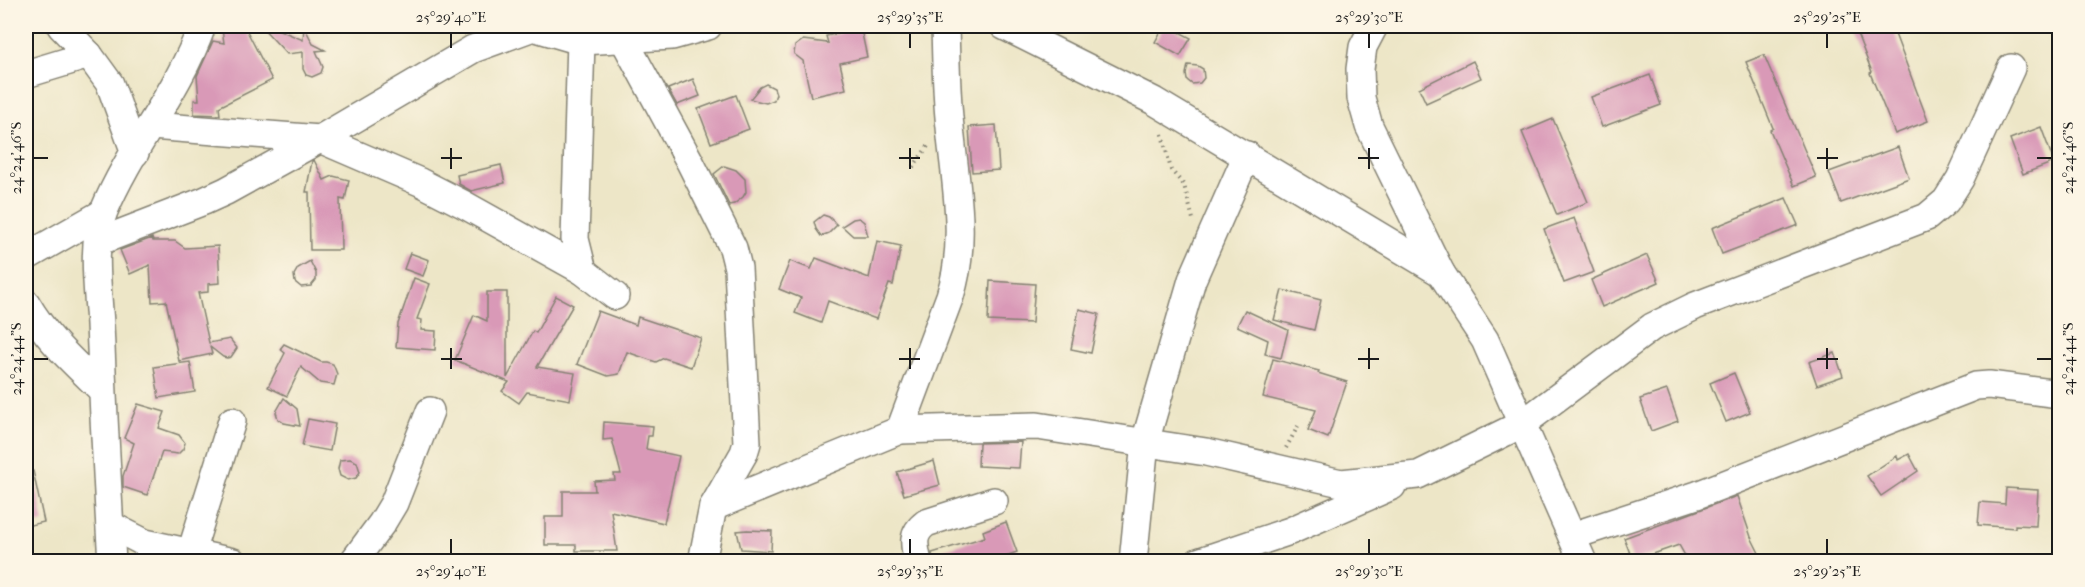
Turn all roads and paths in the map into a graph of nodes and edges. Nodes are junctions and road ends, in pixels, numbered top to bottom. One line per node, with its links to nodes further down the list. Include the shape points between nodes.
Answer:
1 (61, 26): 10 (street)
2 (202, 26): 14 (street, via 194,49)
3 (535, 26): 9 (street); 15 (street, via 473,49)
4 (708, 26): 8 (street, via 672,36)
5 (945, 26): 31 (street, via 960,254 950,296)
6 (1004, 26): 13 (street)
7 (1374, 26): 23 (street, via 1363,47 1361,98 1369,126)
8 (624, 40): 9 (street); 35 (street, via 733,248 738,268 747,443)
9 (581, 41): 22 (street, via 575,239)
10 (89, 54): 12 (street); 16 (street, via 110,84)
11 (2011, 68): 30 (street, via 1960,179 1946,201 1926,217 1695,306 1652,327)
12 (26, 74)
13 (1154, 101): 17 (street); 21 (path, via 1171,170 1184,186)
14 (151, 126): 15 (street); 16 (street)
15 (320, 139): 19 (street, via 204,201); 22 (street, via 420,182)
16 (135, 153): 18 (street)
17 (1247, 155): 21 (street); 23 (street)
18 (103, 213): 19 (street); 20 (street)
19 (98, 242): 26 (street)
20 (26, 256)
21 (1202, 258): 32 (street, via 1192,280)
22 (583, 271): 24 (street)
23 (1441, 273): 30 (street, via 1485,340)
24 (615, 296)
25 (26, 303): 26 (street, via 40,327)
26 (102, 390): 36 (street)
27 (2060, 394): 37 (street, via 1976,386 1697,495)
28 (430, 411): 41 (street, via 394,503)
29 (232, 421): 38 (street)
30 (1522, 424): 33 (street); 37 (street)
31 (900, 430): 32 (street, via 1037,426); 35 (street)
32 (1145, 442): 33 (street, via 1341,483); 44 (street)
33 (1418, 475): 45 (street, via 1290,531)
34 (994, 501): 43 (street, via 918,528 914,536)
35 (713, 507): 42 (street)
36 (110, 525): 38 (street, via 145,543); 39 (street)
37 (1572, 536): 46 (street)
38 (189, 557): 40 (street)
39 (112, 561)
40 (233, 561)
41 (353, 561)
42 (702, 561)
43 (918, 561)
44 (1133, 561)
45 (1198, 561)
46 (1582, 561)

